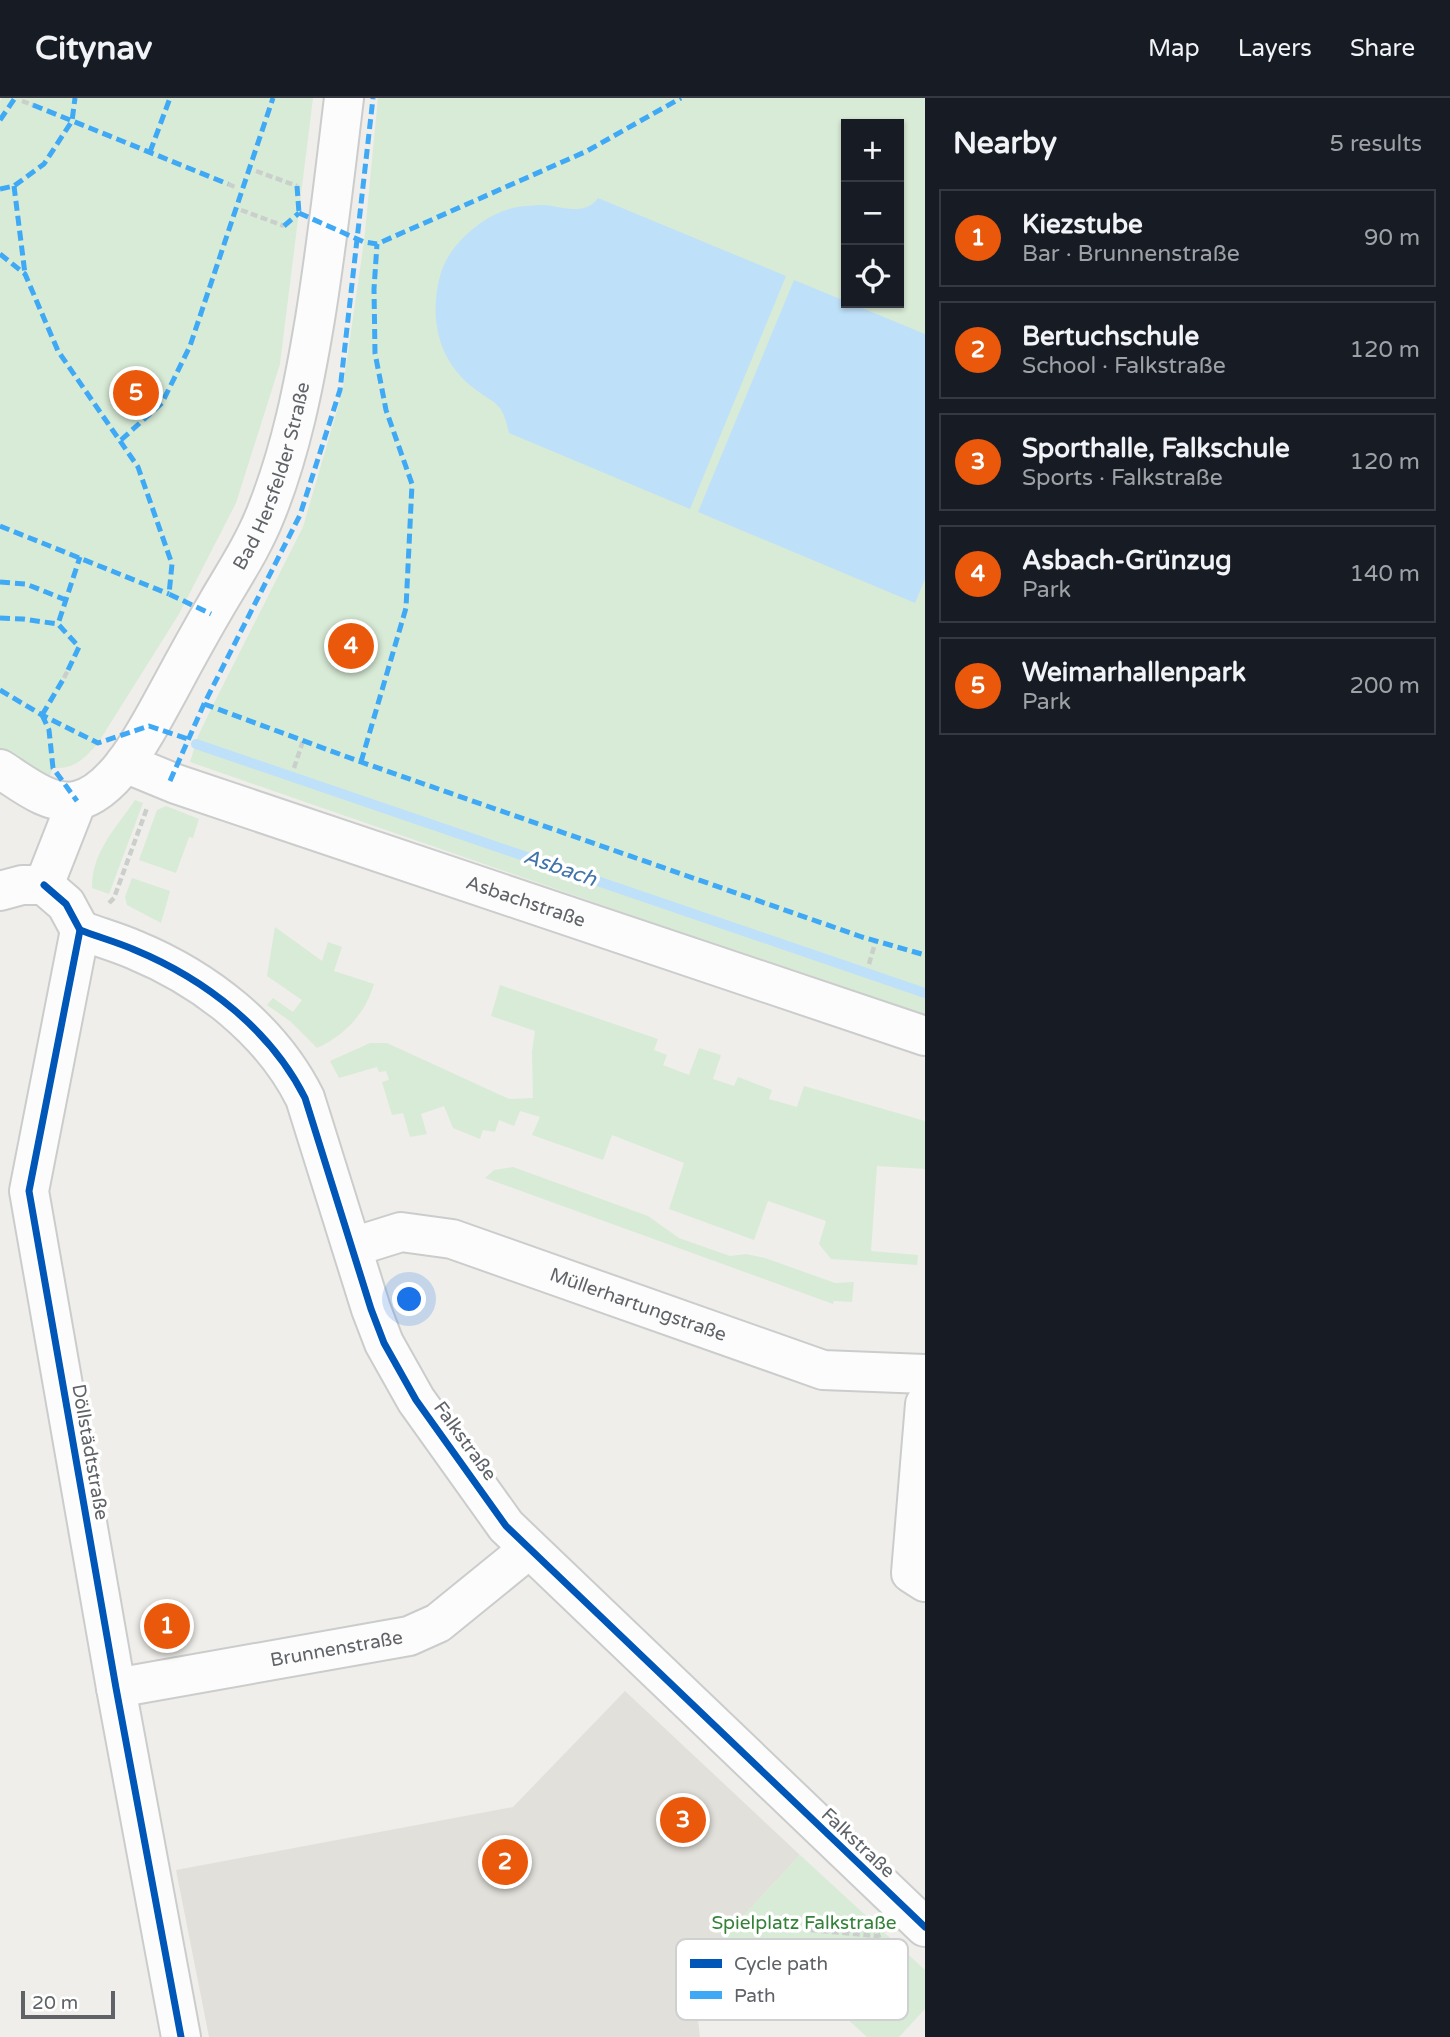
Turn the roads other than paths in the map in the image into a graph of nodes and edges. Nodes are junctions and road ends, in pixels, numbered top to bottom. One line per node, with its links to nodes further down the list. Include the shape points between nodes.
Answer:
1 (344, 98): 2 (street, Bad Hersfelder Straße, via 303,394 280,474 248,551)
2 (125, 763): 4 (street, Bad Hersfelder Straße, via 96,792); 8 (street, Asbachstraße)
3 (0, 769): 4 (street, via 44,795)
4 (77, 801): 5 (street)
5 (44, 885): 6 (street); 7 (street, via 66,904)
6 (0, 891)
7 (80, 930): 9 (street, Falkstraße, via 173,968 232,1009 276,1050 305,1098); 14 (street, Döllstädtstraße, via 29,1191)
8 (925, 1036)
9 (353, 1247): 10 (street, Müllerhartungstraße, via 401,1232 452,1239 823,1370); 12 (street, Falkstraße, via 384,1343 416,1400 506,1526)
10 (925, 1374)
11 (925, 1404): 13 (street, via 911,1573)
12 (529, 1549): 14 (street, Brunnenstraße, via 438,1623 409,1636); 15 (street, Falkstraße)
13 (925, 1582)
14 (116, 1688): 16 (street, Döllstädtstraße)
15 (917, 1919)
16 (181, 2037)

